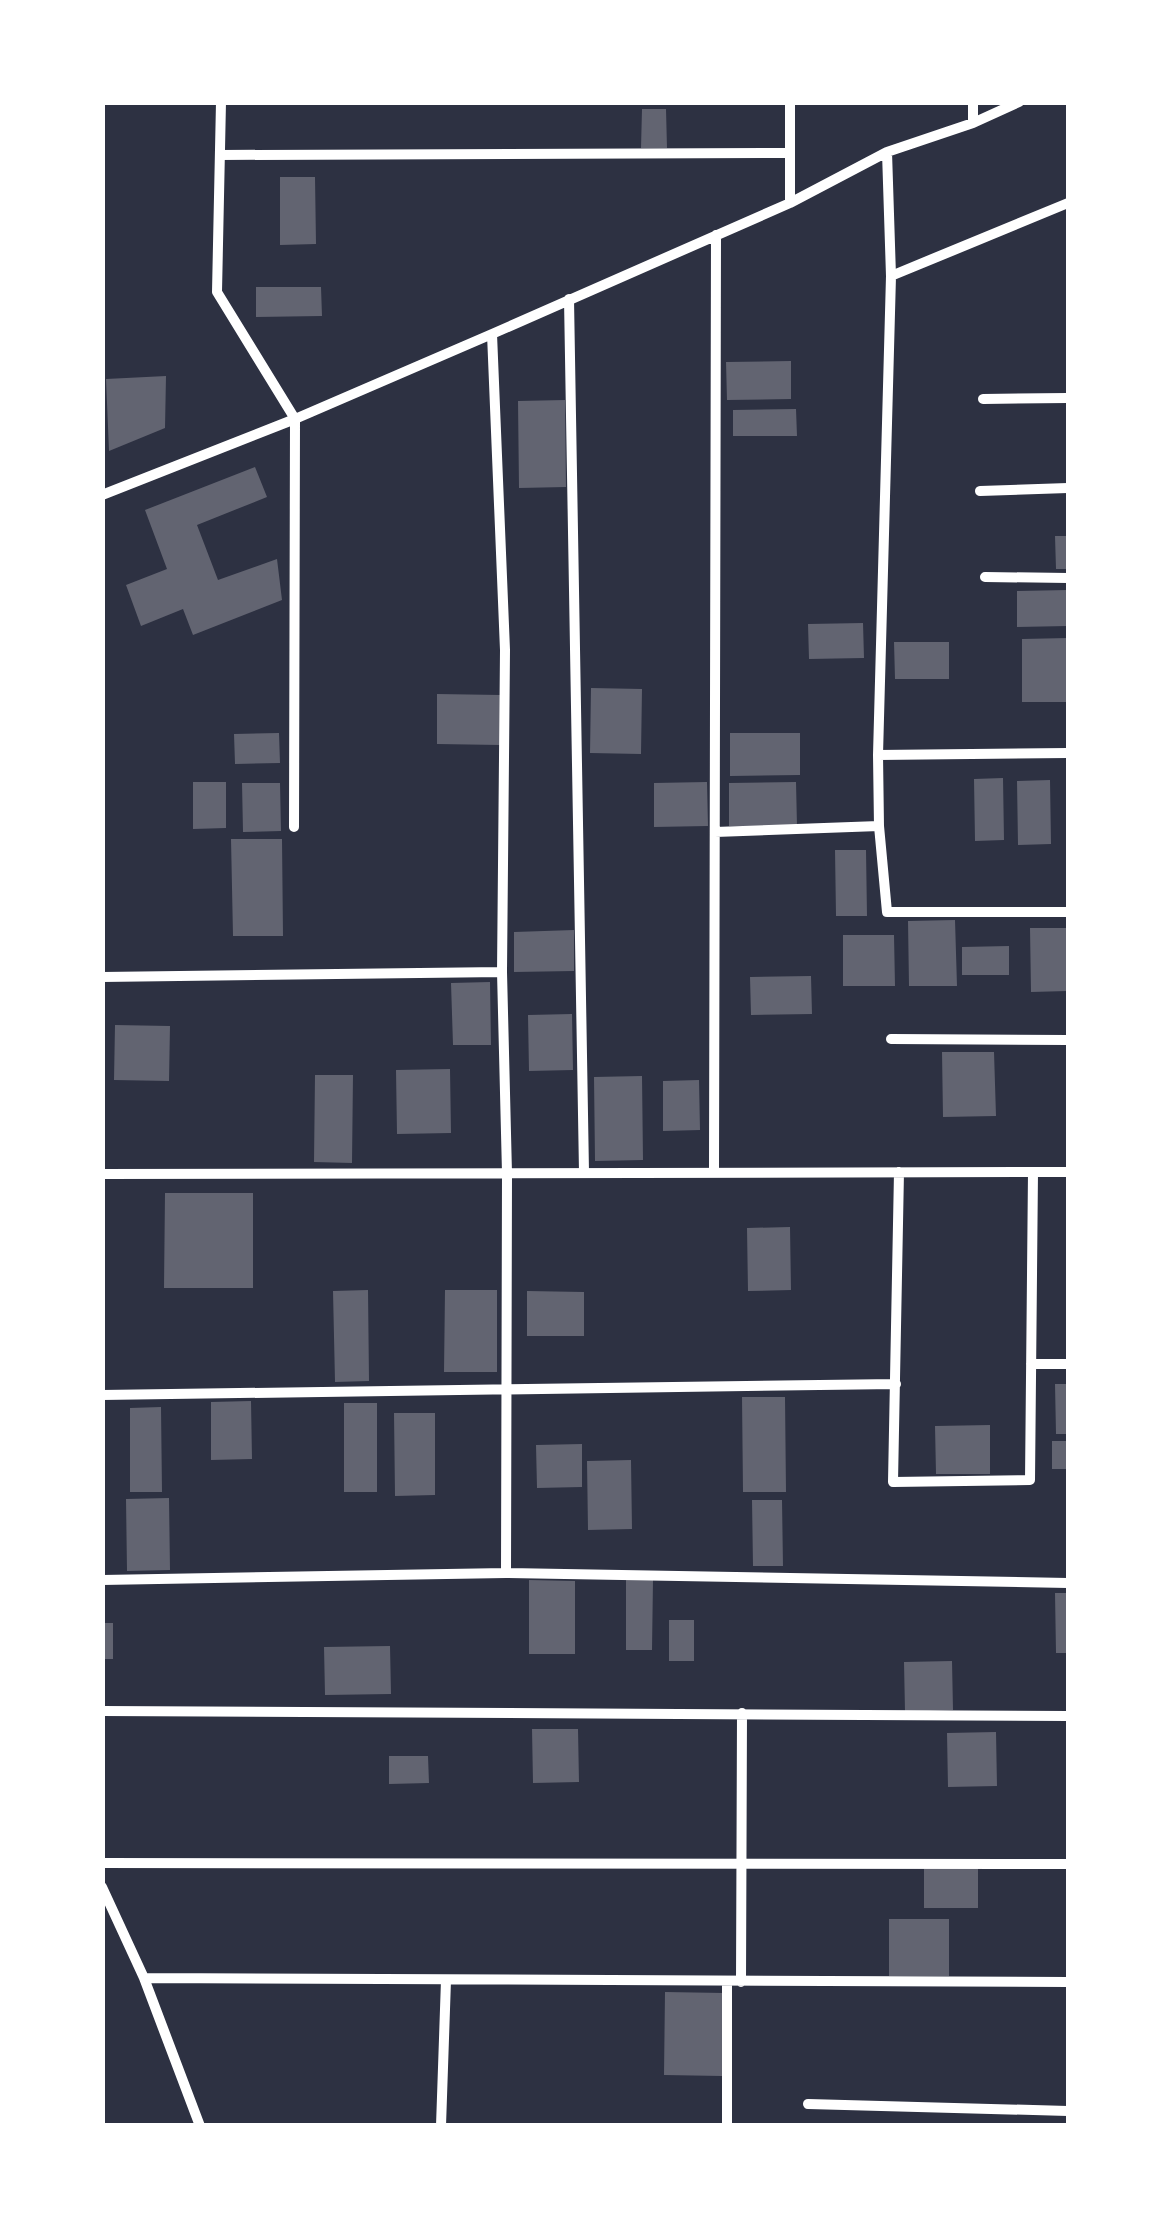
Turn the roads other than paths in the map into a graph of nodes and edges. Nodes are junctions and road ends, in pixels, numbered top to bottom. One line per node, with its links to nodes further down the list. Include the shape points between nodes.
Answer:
1 (221, 102): 8 (street)
2 (790, 102): 7 (street)
3 (973, 102): 5 (street)
4 (1019, 102): 5 (street)
5 (972, 123): 6 (street)
6 (887, 152): 10 (street); 12 (street)
7 (790, 153): 8 (street); 10 (street)
8 (220, 154): 17 (street, via 217,292)
9 (1068, 202): 12 (street)
10 (790, 203): 11 (street)
11 (716, 234): 13 (street); 27 (street)
12 (892, 276): 24 (street)
13 (569, 299): 14 (street); 33 (street)
14 (492, 334): 17 (street); 29 (street, via 505,650)
15 (1068, 398): 16 (street)
16 (982, 399)
17 (296, 419): 20 (street); 26 (street)
18 (1068, 488): 19 (street)
19 (980, 491)
20 (102, 495)
21 (984, 577): 22 (street)
22 (1068, 578)
23 (1068, 753): 24 (street)
24 (878, 754): 25 (street)
25 (879, 826): 27 (street); 28 (street, via 887,912)
26 (294, 828)
27 (715, 832): 34 (street)
28 (1068, 912)
29 (502, 972): 30 (street); 38 (street)
30 (102, 976)
31 (891, 1038): 32 (street)
32 (1068, 1040)
33 (584, 1172): 34 (street); 38 (street)
34 (714, 1172): 35 (street)
35 (899, 1172): 36 (street); 42 (street)
36 (1034, 1172): 37 (street); 40 (street)
37 (1068, 1172)
38 (506, 1173): 39 (street); 43 (street)
39 (102, 1174)
40 (1032, 1364): 41 (street); 42 (street, via 1030,1480 893,1482)
41 (1068, 1364)
42 (896, 1384): 43 (street)
43 (506, 1390): 44 (street); 45 (street)
44 (102, 1396)
45 (506, 1573): 46 (street); 47 (street)
46 (102, 1580)
47 (1068, 1583)
48 (102, 1711): 49 (street)
49 (742, 1713): 50 (street); 52 (street)
50 (1068, 1716)
51 (102, 1863): 52 (street)
52 (741, 1863): 53 (street); 58 (street)
53 (1068, 1864)
54 (102, 1887): 55 (street)
55 (144, 1978): 56 (street); 62 (street)
56 (446, 1980): 57 (street); 63 (street)
57 (726, 1982): 58 (street); 64 (street)
58 (741, 1982): 59 (street)
59 (1068, 1982)
60 (808, 2104): 61 (street)
61 (1068, 2110)
62 (200, 2126)
63 (441, 2126)
64 (727, 2126)

